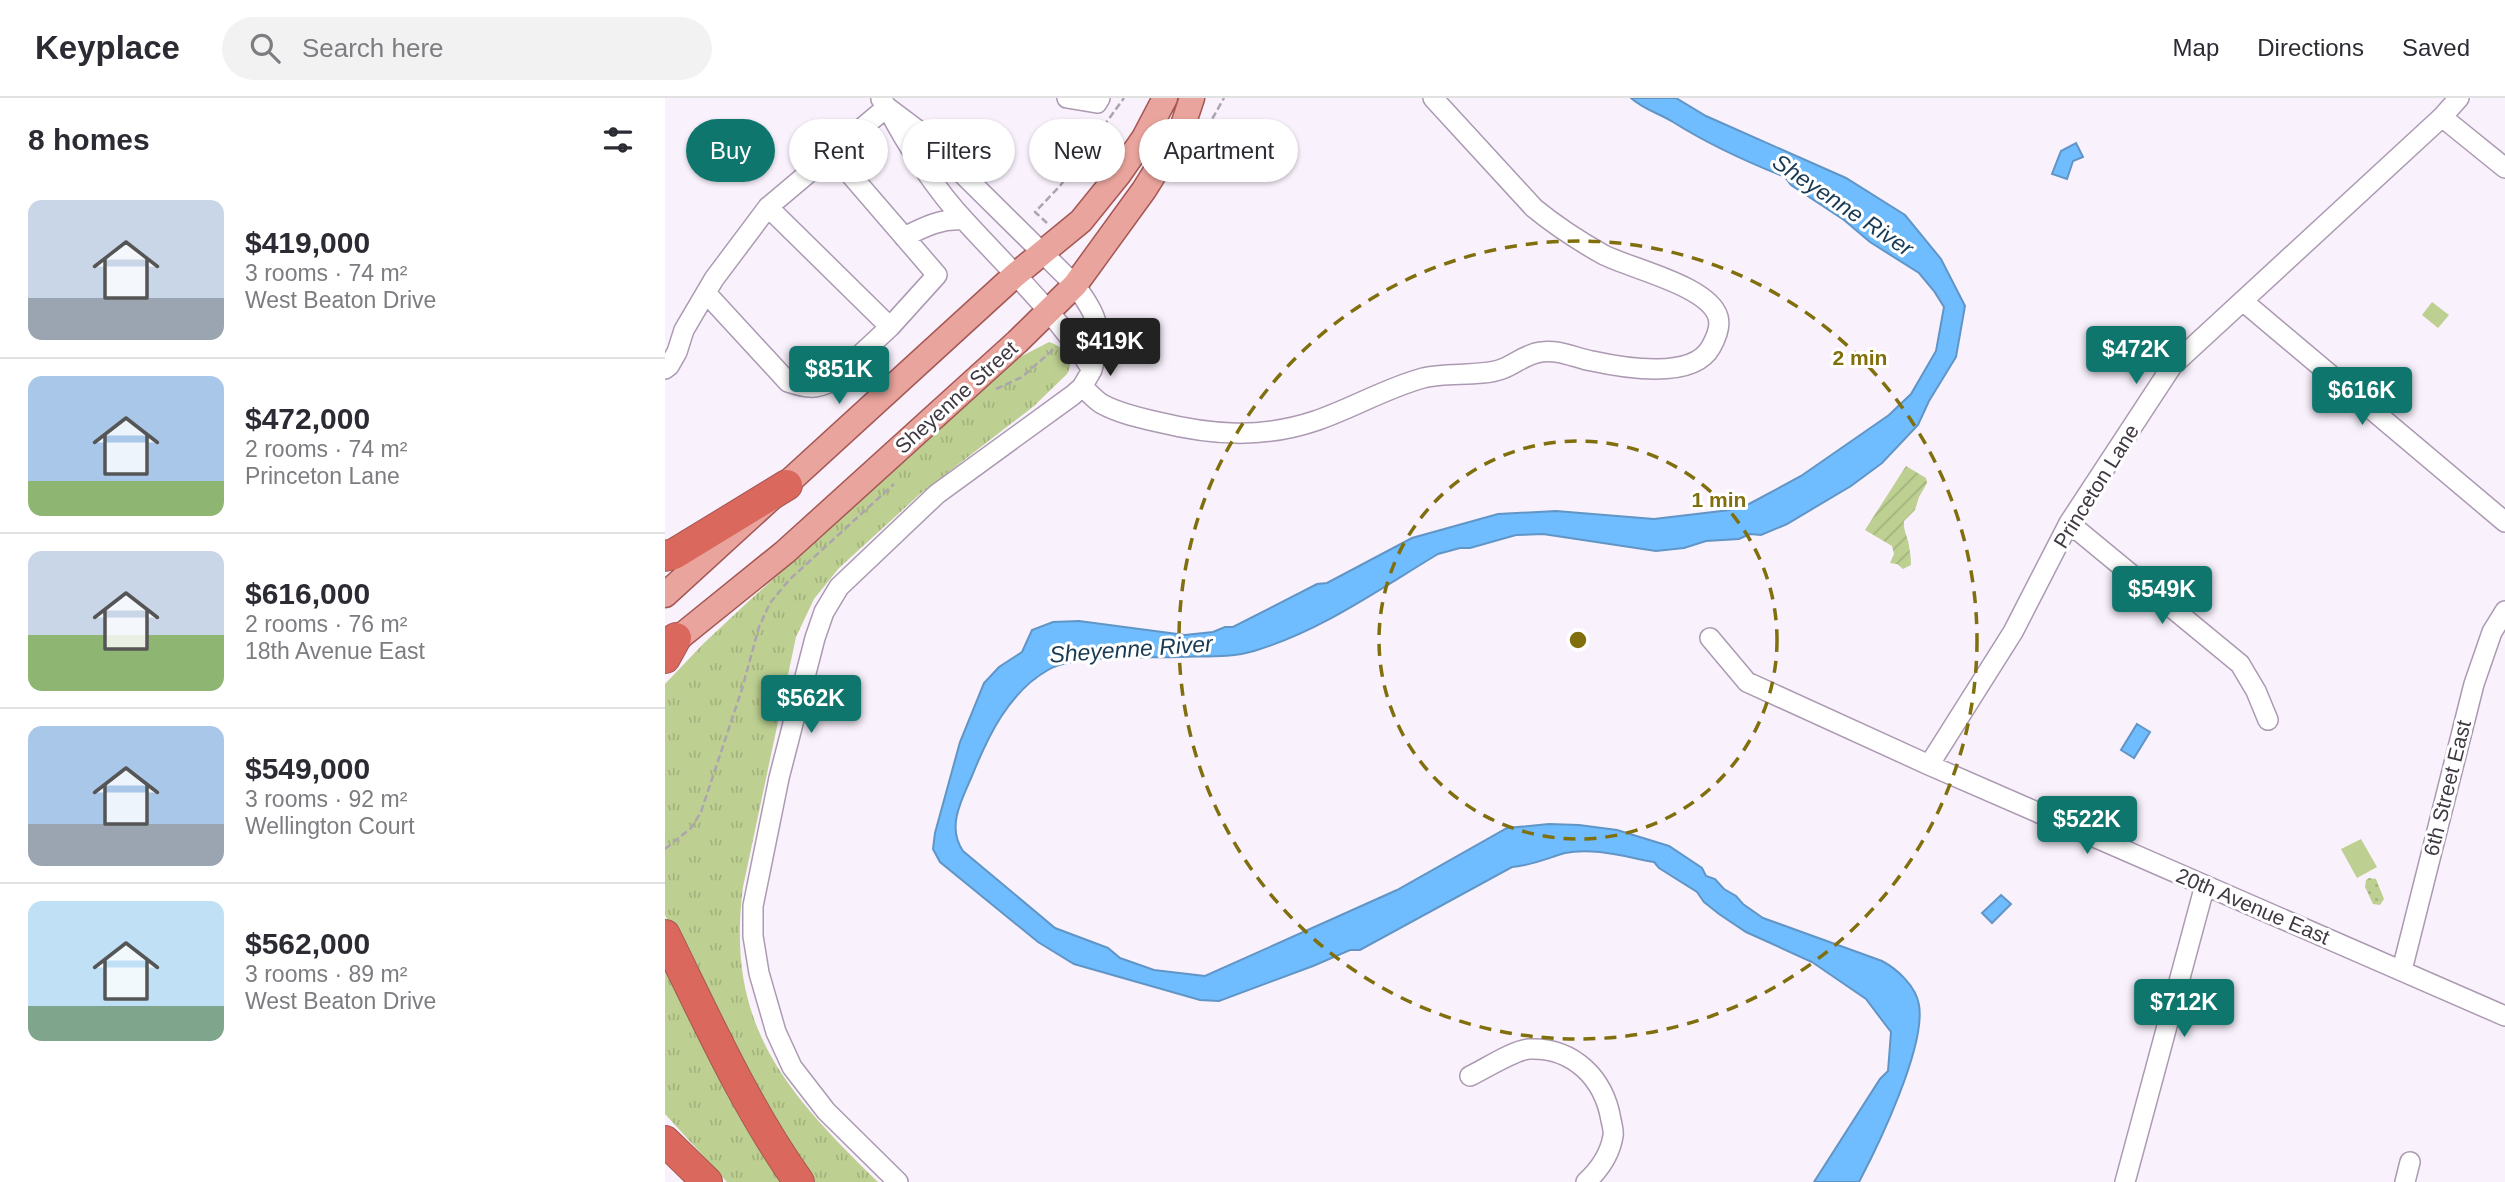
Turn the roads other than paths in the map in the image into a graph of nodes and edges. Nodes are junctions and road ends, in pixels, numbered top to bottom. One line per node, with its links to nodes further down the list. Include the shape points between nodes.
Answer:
1 (1067, 98): 2 (street, via 1091,103)
2 (1100, 98)
3 (1165, 98): 16 (main road, via 1119,174 1081,221)
4 (1192, 98): 18 (main road, Sheyenne Street, via 1181,131)
5 (1433, 98): 24 (street, via 1552,223 1608,257 1710,302 1718,318 1718,334 1710,350 1696,363 1675,369 1621,367 1541,352 1501,369 1424,378 1314,421 1240,435 1197,431 1103,404)
6 (2459, 98): 8 (street, Princeton Lane)
7 (884, 102): 9 (street); 14 (street, via 905,141); 16 (street)
8 (2442, 117): 10 (street); 20 (street, Princeton Lane)
9 (866, 119)
10 (2505, 168)
11 (797, 182): 13 (street)
12 (857, 182): 15 (street)
13 (768, 207): 19 (street); 22 (street)
14 (964, 220): 15 (street, via 938,222); 17 (street)
15 (904, 237): 22 (street, via 937,275)
16 (1044, 254): 17 (main road); 18 (street)
17 (1014, 276): 21 (street); 25 (main road)
18 (1075, 285): 21 (main road, Sheyenne Street); 24 (street, via 1094,312 1099,338)
19 (706, 293): 22 (street, via 789,382 807,389 832,381); 23 (street)
20 (2244, 302): 26 (street); 27 (street, Princeton Lane, via 2172,366)
21 (1047, 312): 24 (street, via 1070,335); 32 (main road, Sheyenne Street, via 785,552)
22 (890, 327)
23 (665, 369)
24 (1087, 378): 44 (street, via 937,494 839,587 815,638 779,778 753,906 759,973 776,1032 792,1066 826,1111)
25 (787, 485): 28 (highway); 29 (main road)
26 (2505, 522)
27 (2069, 523): 33 (street, via 2240,664); 34 (street, Princeton Lane, via 2013,632)
28 (665, 556)
29 (665, 595)
30 (2505, 611): 37 (street, 6th Street East, via 2492,632 2474,684)
31 (1710, 638): 34 (street, 20th Avenue East, via 1747,682)
32 (668, 648)
33 (2268, 720)
34 (1929, 765): 35 (street, 20th Avenue East)
35 (2205, 885): 37 (street, 20th Avenue East); 46 (street)
36 (665, 934): 43 (highway, via 765,1129)
37 (2402, 970): 38 (street, 20th Avenue East)
38 (2505, 1016)
39 (1470, 1076): 45 (street, via 1525,1049 1544,1050 1576,1062 1595,1078 1609,1106 1613,1135 1604,1160)
40 (665, 1141): 42 (highway)
41 (2410, 1162): 47 (street)
42 (706, 1182)
43 (799, 1182)
44 (898, 1182)
45 (1586, 1182)
46 (2125, 1182)
47 (2405, 1182)

